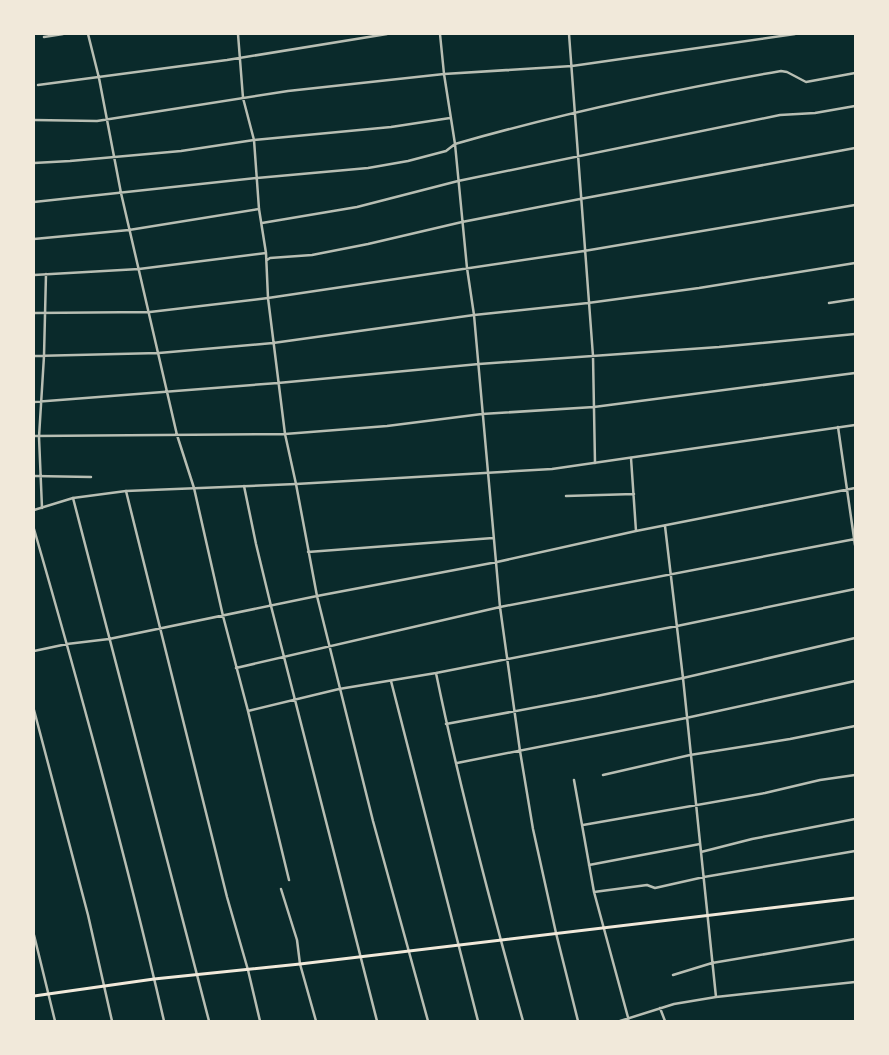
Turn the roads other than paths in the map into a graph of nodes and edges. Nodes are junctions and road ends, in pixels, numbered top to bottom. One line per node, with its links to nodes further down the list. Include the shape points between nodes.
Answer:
1 (63, 34): 8 (street)
2 (88, 34): 13 (street)
3 (238, 34): 9 (street)
4 (386, 34): 9 (street)
5 (440, 34): 12 (street)
6 (569, 34): 10 (street)
7 (795, 34): 10 (street)
8 (44, 37)
9 (240, 57): 13 (street); 15 (street)
10 (572, 66): 12 (street); 17 (street)
11 (855, 73): 17 (street, via 806,82 781,71 696,85)
12 (444, 74): 15 (street); 19 (street)
13 (99, 78): 14 (street); 18 (street)
14 (38, 85)
15 (243, 98): 18 (street); 21 (street)
16 (855, 106): 24 (street, via 815,114 780,115)
17 (576, 112): 22 (street); 24 (street)
18 (106, 118): 20 (street, via 97,121); 25 (street)
19 (450, 118): 21 (street); 22 (street)
20 (34, 120)
21 (254, 140): 25 (street); 27 (street)
22 (455, 144): 27 (street, via 446,151 376,167); 28 (street)
23 (855, 148): 30 (street)
24 (579, 156): 28 (street); 30 (street)
25 (114, 158): 26 (street); 29 (street)
26 (34, 163)
27 (257, 178): 29 (street); 33 (street)
28 (458, 181): 34 (street); 35 (street, via 357,207)
29 (121, 194): 31 (street); 36 (street)
30 (580, 199): 34 (street); 38 (street)
31 (34, 202)
32 (855, 205): 38 (street)
33 (259, 209): 35 (street); 36 (street)
34 (462, 222): 40 (street, via 359,246); 42 (street)
35 (262, 223): 39 (street)
36 (129, 230): 37 (street); 43 (street)
37 (34, 240)
38 (584, 251): 42 (street); 48 (street)
39 (266, 253): 40 (street); 43 (street)
40 (267, 260): 46 (street)
41 (855, 263): 48 (street)
42 (467, 268): 46 (street); 53 (street)
43 (138, 269): 44 (street); 50 (street)
44 (46, 274): 45 (street); 52 (street)
45 (34, 275)
46 (268, 298): 50 (street); 55 (street)
47 (855, 299): 49 (street)
48 (588, 303): 53 (street); 59 (street)
49 (829, 303)
50 (150, 312): 52 (street); 56 (street)
51 (34, 313): 52 (street)
52 (46, 314): 58 (street)
53 (474, 315): 55 (street); 60 (street)
54 (855, 334): 59 (street)
55 (273, 343): 56 (street); 62 (street)
56 (159, 352): 58 (street); 63 (street)
57 (34, 356): 58 (street)
58 (44, 356): 64 (street)
59 (593, 356): 60 (street); 66 (street)
60 (479, 364): 62 (street); 67 (street)
61 (855, 373): 66 (street)
62 (278, 383): 63 (street); 70 (street)
63 (168, 391): 64 (street); 71 (street)
64 (42, 401): 65 (street); 73 (street)
65 (34, 402)
66 (594, 407): 67 (street); 75 (street)
67 (482, 414): 70 (street); 76 (street)
68 (855, 425): 69 (street)
69 (838, 428): 74 (street); 85 (street)
70 (285, 434): 71 (street); 80 (street)
71 (177, 435): 73 (street); 82 (street)
72 (34, 436): 73 (street)
73 (39, 436): 78 (street)
74 (631, 458): 75 (street); 86 (street)
75 (595, 463): 76 (street, via 552,469)
76 (488, 471): 80 (street); 94 (street)
77 (34, 476): 78 (street)
78 (41, 477): 79 (street); 89 (street)
79 (91, 477)
80 (296, 484): 81 (street); 97 (street)
81 (244, 486): 82 (street); 102 (street)
82 (194, 488): 84 (street); 104 (street)
83 (855, 488): 85 (street)
84 (126, 490): 88 (street); 106 (street)
85 (848, 490): 91 (street); 95 (street)
86 (634, 494): 87 (street); 93 (street)
87 (566, 496)
88 (73, 498): 89 (street); 108 (street)
89 (42, 508): 90 (street)
90 (34, 510)
91 (666, 526): 93 (street); 99 (street)
92 (34, 529): 109 (street)
93 (636, 531): 98 (street)
94 (493, 538): 97 (street); 98 (street)
95 (855, 539): 96 (street); 99 (street)
96 (855, 545)
97 (308, 552): 101 (street)
98 (497, 562): 101 (street); 103 (street)
99 (671, 574): 103 (street); 105 (street)
100 (855, 589): 105 (street)
101 (316, 596): 102 (street); 110 (street)
102 (271, 606): 104 (street); 112 (street)
103 (500, 607): 110 (street); 113 (street)
104 (222, 616): 106 (street); 114 (street)
105 (677, 626): 113 (street); 116 (street)
106 (159, 629): 108 (street); 156 (street)
107 (855, 638): 116 (street)
108 (109, 639): 109 (street); 158 (street)
109 (67, 644): 111 (street); 159 (street)
110 (329, 646): 112 (street); 119 (street)
111 (34, 651)
112 (284, 656): 114 (street); 120 (street)
113 (508, 658): 115 (street); 123 (street)
114 (236, 668): 122 (street)
115 (436, 673): 117 (street); 125 (street)
116 (683, 678): 123 (street); 124 (street)
117 (391, 681): 119 (street); 151 (street)
118 (855, 681): 124 (street)
119 (339, 689): 120 (street); 152 (street)
120 (295, 699): 122 (street); 153 (street)
121 (34, 710): 161 (street)
122 (248, 711): 141 (street)
123 (514, 711): 125 (street); 127 (street)
124 (686, 718): 127 (street); 128 (street)
125 (446, 724): 129 (street)
126 (855, 726): 128 (street)
127 (520, 751): 129 (street); 147 (street)
128 (690, 755): 130 (street); 133 (street)
129 (457, 763): 150 (street)
130 (603, 775)
131 (855, 775): 133 (street)
132 (574, 780): 135 (street)
133 (696, 805): 135 (street); 136 (street)
134 (855, 819): 138 (street)
135 (582, 825): 139 (street)
136 (700, 844): 138 (street); 139 (street)
137 (855, 851): 140 (street)
138 (701, 852): 140 (street)
139 (589, 865): 143 (street)
140 (704, 877): 143 (street, via 655,888 647,885); 145 (street)
141 (289, 880)
142 (281, 890): 155 (street, via 297,940)
143 (594, 892): 146 (street)
144 (855, 898): 145 (main road)
145 (707, 915): 146 (main road); 154 (street)
146 (604, 927): 147 (main road); 166 (street)
147 (556, 933): 150 (main road); 177 (street)
148 (34, 935): 162 (street)
149 (855, 939): 154 (street)
150 (501, 940): 151 (main road); 176 (street)
151 (457, 945): 152 (main road); 175 (street)
152 (409, 951): 153 (main road); 174 (street)
153 (361, 956): 155 (main road); 173 (street)
154 (712, 963): 157 (street); 164 (street)
155 (300, 964): 156 (main road); 172 (street)
156 (248, 970): 158 (main road); 171 (street)
157 (672, 975)
158 (198, 976): 159 (main road); 170 (street)
159 (154, 980): 161 (main road); 169 (street)
160 (855, 982): 164 (street)
161 (105, 986): 162 (main road); 168 (street)
162 (48, 994): 163 (main road); 167 (street)
163 (34, 996)
164 (716, 997): 165 (street)
165 (660, 1008): 166 (street); 179 (street)
166 (629, 1020): 178 (street)
167 (55, 1021)
168 (112, 1021)
169 (164, 1021)
170 (209, 1021)
171 (260, 1021)
172 (316, 1021)
173 (377, 1021)
174 (428, 1021)
175 (478, 1021)
176 (523, 1021)
177 (578, 1021)
178 (620, 1021)
179 (665, 1021)

